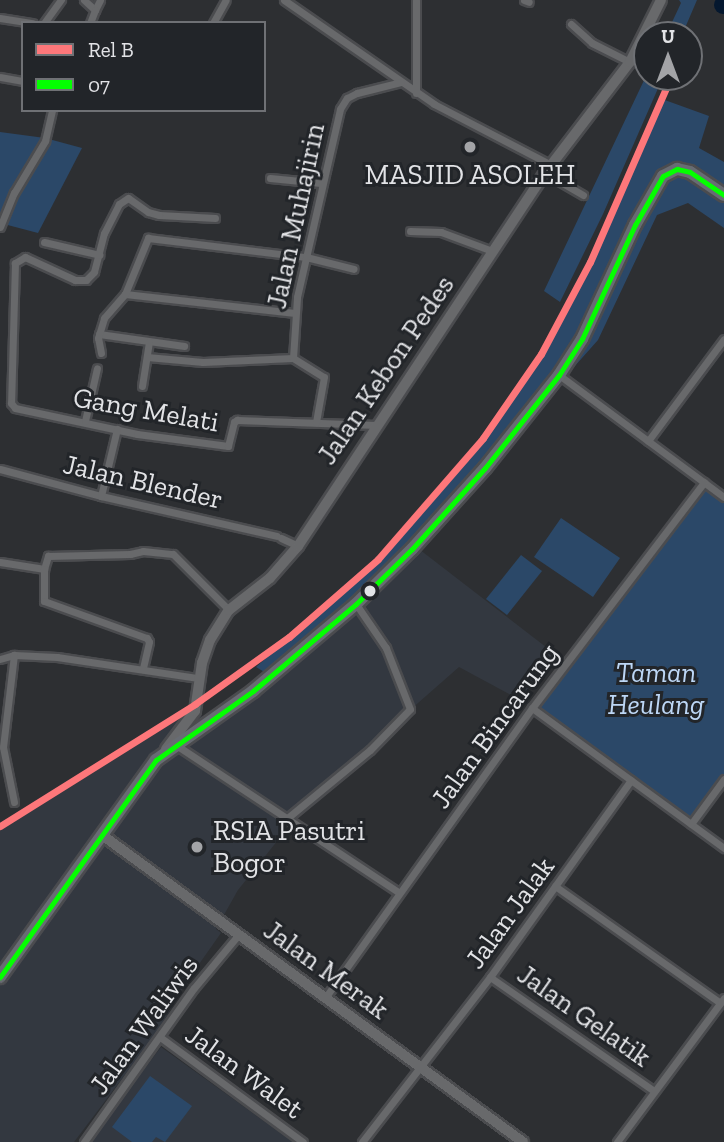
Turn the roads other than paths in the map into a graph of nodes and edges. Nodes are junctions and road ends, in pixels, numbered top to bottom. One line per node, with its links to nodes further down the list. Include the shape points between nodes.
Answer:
1 (61, 0): 11 (street)
2 (84, 0): 8 (street)
3 (100, 0): 8 (street)
4 (226, 0): 13 (street)
5 (284, 0): 18 (street)
6 (416, 0): 19 (street)
7 (661, 0): 15 (main road, Jalan Kebon Pedes)
8 (95, 10): 12 (street)
9 (0, 18): 10 (street)
10 (21, 21)
11 (45, 21)
12 (91, 21)
13 (214, 21)
14 (571, 23): 15 (street, via 593,43)
15 (630, 62): 21 (main road, Jalan Kebon Pedes)
16 (0, 76): 17 (street)
17 (21, 81)
18 (401, 82): 19 (street); 23 (street, Jalan Muhajirin, via 347,98 334,127)
19 (416, 93): 21 (street)
20 (52, 112): 27 (street, via 45,141)
21 (548, 169): 24 (street); 30 (main road, Jalan Kebon Pedes)
22 (270, 178): 23 (street)
23 (321, 183): 32 (street, Jalan Muhajirin)
24 (583, 195)
25 (724, 195): 44 (main road, via 690,172 677,169 663,176 582,339)
26 (215, 218): 31 (street, via 159,215 128,198 119,204 104,233)
27 (0, 226)
28 (410, 231): 30 (street, via 441,232)
29 (44, 242): 31 (street)
30 (492, 251): 48 (main road, Jalan Kebon Pedes)
31 (100, 255): 46 (street, Gang Melati, via 86,281 25,257 15,262 11,403 15,408)
32 (306, 257): 33 (street); 34 (street, via 148,238); 35 (street, Jalan Muhajirin)
33 (354, 269)
34 (124, 293): 35 (street); 36 (street, via 104,318)
35 (295, 313): 42 (street, Jalan Muhajirin)
36 (99, 334): 38 (street); 40 (street)
37 (723, 341): 50 (street)
38 (149, 342): 39 (street); 41 (street)
39 (184, 346)
40 (101, 354)
41 (147, 358): 42 (street, via 203,362); 45 (street)
42 (293, 358): 47 (street, via 324,377)
43 (97, 368): 46 (street)
44 (559, 375): 50 (street); 58 (main road, via 439,520)
45 (142, 386)
46 (85, 421): 49 (street, Gang Melati)
47 (316, 422): 48 (street, Gang Melati); 49 (street, Gang Melati, via 237,420 228,446)
48 (376, 425): 55 (main road, Jalan Kebon Pedes)
49 (117, 429): 53 (street)
50 (648, 441): 52 (street)
51 (0, 468): 53 (street, Jalan Blender)
52 (704, 482): 54 (street); 64 (street, Jalan Bincarung)
53 (101, 496): 55 (street, Jalan Blender, via 279,537)
54 (724, 497)
55 (298, 546): 59 (main road, Jalan Kebon Pedes, via 270,578)
56 (0, 562): 57 (street)
57 (44, 569): 59 (street, via 48,556 173,554); 62 (street, via 44,601 147,638)
58 (358, 608): 66 (main road); 72 (street, via 386,648 410,709 370,750)
59 (229, 610): 63 (main road, Jalan Kebon Pedes, via 210,640)
60 (14, 655): 61 (street); 62 (street); 71 (street, via 3,747)
61 (0, 659)
62 (143, 669): 63 (street)
63 (198, 678): 65 (main road, Jalan Kebon Pedes)
64 (532, 708): 70 (street); 77 (street, Jalan Bincarung)
65 (195, 711): 66 (main road, via 206,719); 68 (main road)
66 (215, 718): 67 (main road)
67 (176, 744): 68 (main road); 72 (street)
68 (156, 760): 74 (main road)
69 (724, 779): 73 (street)
70 (631, 780): 73 (street); 76 (street, Jalan Jalak)
71 (14, 802)
72 (285, 820): 77 (street)
73 (691, 824): 75 (street)
74 (102, 835): 78 (main road, Jalan Merak); 79 (main road)
75 (724, 848)
76 (555, 886): 80 (street, Jalan Jalak); 82 (street)
77 (400, 893): 81 (street, Jalan Bincarung)
78 (239, 934): 81 (main road, Jalan Merak); 83 (street, Jalan Waliwis)
79 (0, 977)
80 (490, 977): 84 (street, Jalan Jalak); 85 (street, Jalan Gelatik)
81 (325, 998): 84 (main road, Jalan Merak)
82 (722, 1001): 85 (street)
83 (160, 1037): 86 (street, Jalan Waliwis); 87 (street, Jalan Walet)
84 (421, 1068): 88 (street, Jalan Jalak); 89 (main road, Jalan Merak)
85 (654, 1091): 90 (street)
86 (84, 1142)
87 (303, 1142)
88 (362, 1142)
89 (523, 1142)
90 (617, 1142)

